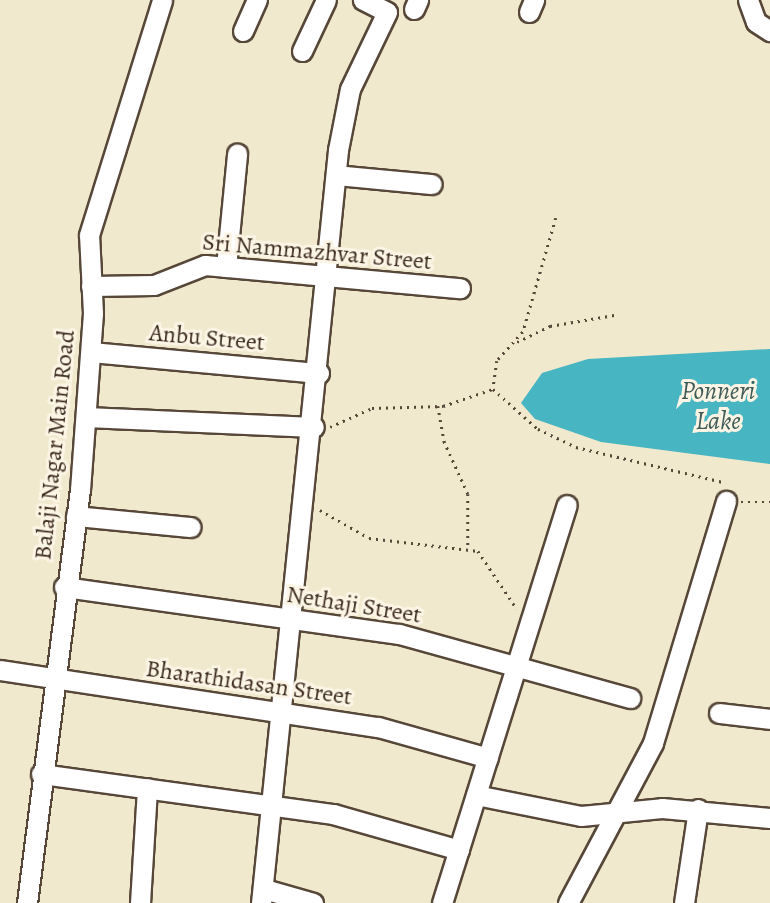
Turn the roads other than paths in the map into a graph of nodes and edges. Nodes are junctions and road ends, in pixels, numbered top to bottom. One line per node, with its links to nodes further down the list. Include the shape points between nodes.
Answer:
1 (162, 0): 14 (street, Balaji Nagar Main Road, via 93,218)
2 (257, 0): 6 (street)
3 (326, 0): 8 (street)
4 (363, 0): 10 (street, via 387,12 350,89)
5 (748, 0): 7 (street, via 756,22)
6 (243, 31)
7 (770, 31)
8 (302, 51)
9 (237, 154): 12 (street)
10 (336, 175): 11 (street); 13 (street)
11 (432, 184)
12 (226, 267): 13 (street, Sri Nammazhvar Street); 14 (street, Sri Nammazhvar Street, via 193,265 154,285)
13 (328, 277): 15 (street, Sri Nammazhvar Street); 17 (street)
14 (91, 286): 16 (street, Balaji Nagar Main Road)
15 (460, 288)
16 (91, 352): 17 (street, Anbu Street); 18 (street, Balaji Nagar Main Road)
17 (319, 373): 19 (street)
18 (86, 417): 19 (street); 22 (street, Balaji Nagar Main Road)
19 (314, 427): 25 (street)
20 (726, 501): 39 (street, via 653,743)
21 (567, 505): 27 (street)
22 (76, 516): 23 (street); 24 (street, Balaji Nagar Main Road)
23 (190, 527)
24 (64, 587): 25 (street, Nethaji Street); 28 (street, Balaji Nagar Main Road)
25 (293, 619): 27 (street, Nethaji Street, via 399,634); 31 (street)
26 (0, 670): 28 (street, Bharathidasan Street)
27 (516, 671): 29 (street, Nethaji Street); 33 (street)
28 (51, 678): 31 (street, Bharathidasan Street); 34 (street, Balaji Nagar Main Road)
29 (630, 698)
30 (719, 713): 32 (street)
31 (283, 714): 33 (street, Bharathidasan Street, via 412,734); 37 (street)
32 (770, 719)
33 (488, 758): 36 (street)
34 (41, 774): 35 (street); 43 (street, Balaji Nagar Main Road)
35 (147, 788): 37 (street); 44 (street)
36 (476, 796): 39 (street, via 553,813); 41 (street)
37 (273, 806): 41 (street, via 363,820); 42 (street)
38 (698, 809): 39 (street); 40 (street); 48 (street)
39 (611, 816): 47 (street)
40 (770, 818)
41 (458, 850): 46 (street)
42 (262, 896): 45 (street)
43 (27, 903)
44 (140, 903)
45 (313, 903)
46 (442, 903)
47 (568, 903)
48 (684, 903)

